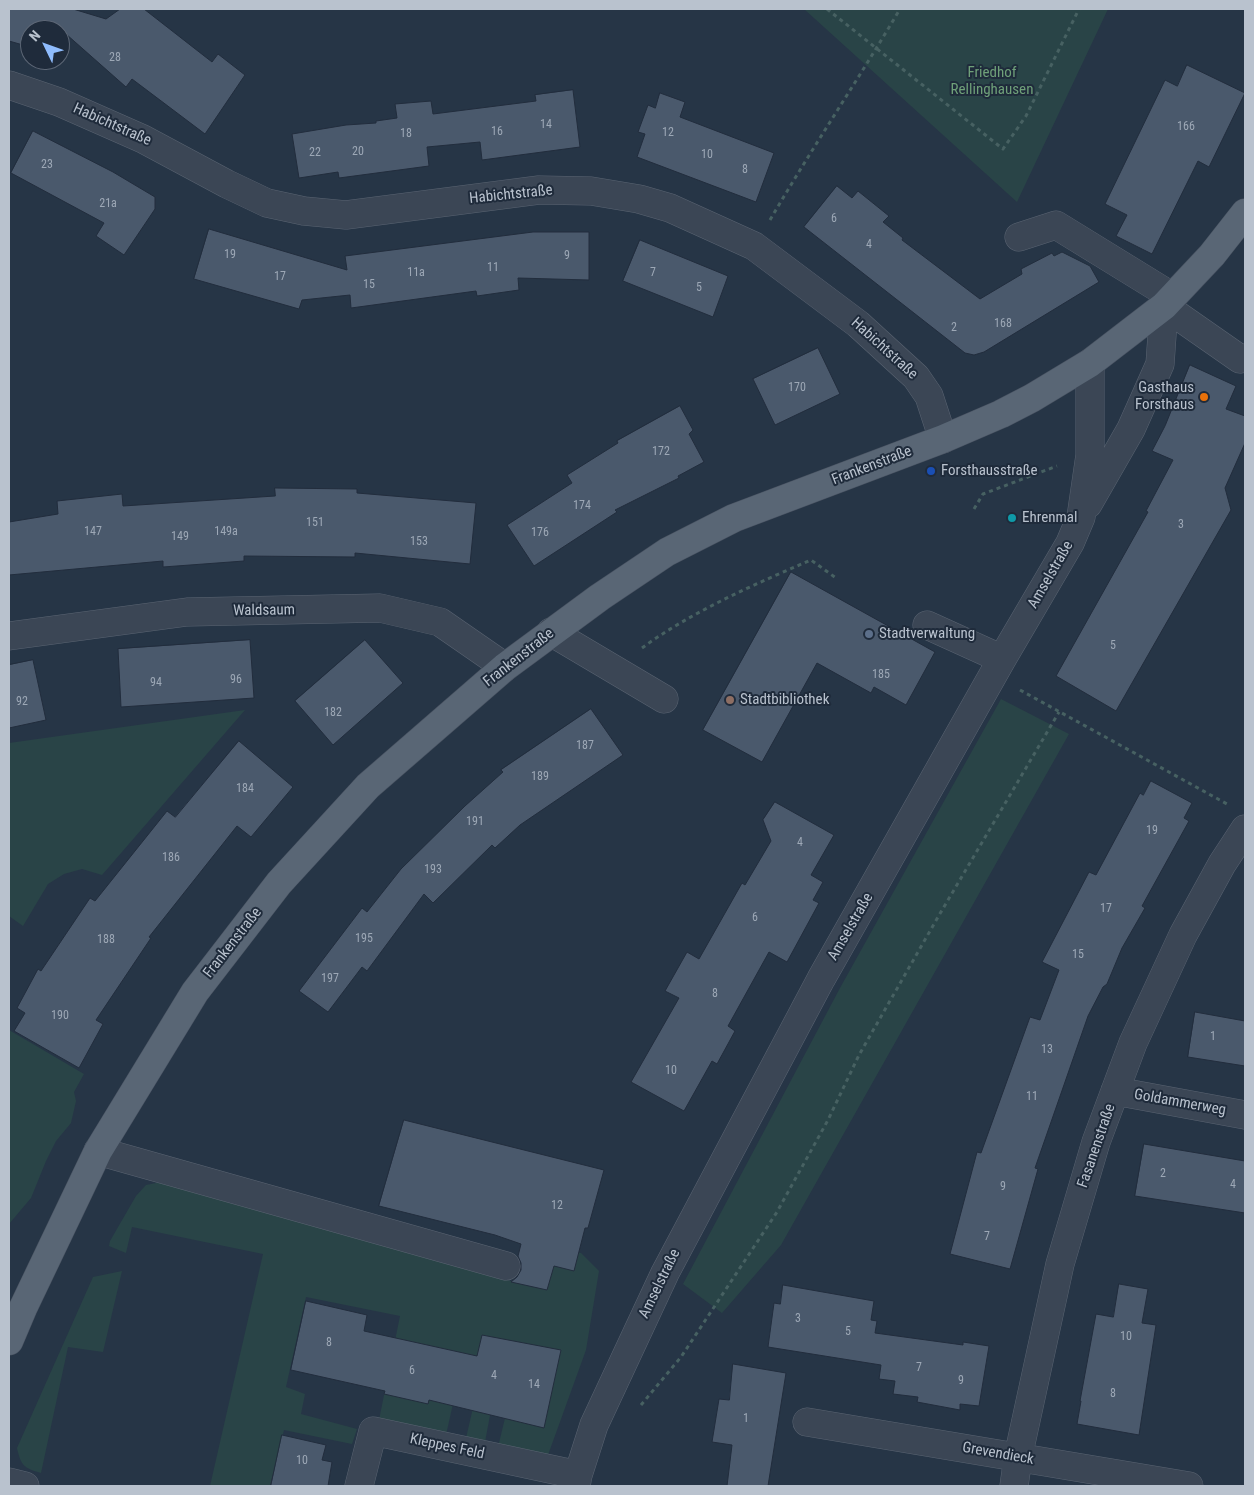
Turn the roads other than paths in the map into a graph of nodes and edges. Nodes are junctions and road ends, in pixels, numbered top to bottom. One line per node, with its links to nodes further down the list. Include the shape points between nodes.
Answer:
1 (9, 85): 7 (street, Habichtstraße, via 59,102 143,138 267,202 304,211 346,216 539,190 590,190 670,208 754,246 858,324 916,377 929,396)
2 (1245, 213): 4 (main road, Frankenstraße, via 1212,255)
3 (1019, 237): 4 (street, via 1056,225)
4 (1168, 301): 5 (street, via 1240,359); 6 (main road, Frankenstraße); 8 (street, via 1160,364 1131,429)
5 (1245, 358)
6 (1090, 363): 7 (main road, Frankenstraße, via 1024,402); 8 (street, Amselstraße, via 1090,455)
7 (943, 439): 10 (main road, Frankenstraße, via 734,518 667,552)
8 (1081, 517): 13 (street, Amselstraße, via 1070,543)
9 (927, 625): 13 (street)
10 (551, 632): 12 (main road, Frankenstraße); 14 (street)
11 (9, 636): 12 (street, Waldsaum, via 187,612 380,608 440,622)
12 (505, 667): 18 (main road, Frankenstraße, via 368,786 279,883 195,992)
13 (998, 667): 23 (street, Amselstraße, via 822,978 665,1273 594,1425)
14 (664, 698)
15 (1245, 829): 16 (street, Fasanenstraße, via 1183,935)
16 (1115, 1091): 17 (street, Goldammerweg); 22 (street, Fasanenstraße, via 1096,1142 1060,1264)
17 (1245, 1115)
18 (98, 1151): 19 (street); 20 (main road, Frankenstraße)
19 (506, 1266)
20 (9, 1341)
21 (807, 1422): 22 (street, Grevendieck)
22 (1018, 1457): 27 (street, Fasanenstraße); 28 (street, Grevendieck)
23 (577, 1480): 26 (street, Kleppes Feld, via 373,1430)
24 (9, 1482): 25 (street)
25 (25, 1486)
26 (359, 1486)
27 (1014, 1486)
28 (1190, 1486)

